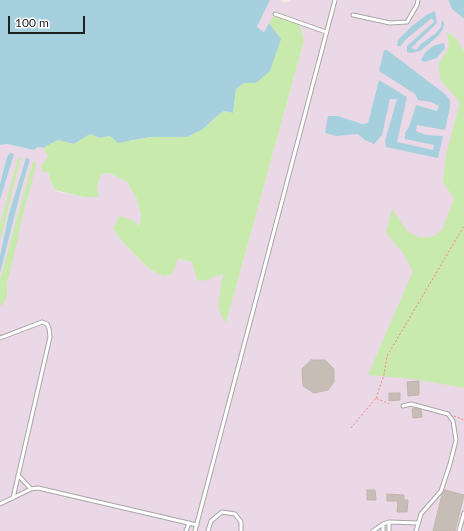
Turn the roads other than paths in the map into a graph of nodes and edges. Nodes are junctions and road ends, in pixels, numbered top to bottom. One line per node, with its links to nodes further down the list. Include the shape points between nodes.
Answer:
1 (335, 0): 5 (lane)
2 (418, 0): 4 (lane, via 407,22 390,22)
3 (275, 14): 5 (lane)
4 (353, 15)
5 (326, 32): 17 (lane)
6 (0, 338): 8 (lane, via 42,322 50,328)
7 (403, 406): 14 (lane, via 411,404 448,414 453,421 456,440 441,491 425,507)
8 (17, 474): 9 (lane); 10 (lane)
9 (31, 489): 10 (lane); 15 (lane, via 38,488)
10 (13, 498): 11 (lane)
11 (0, 504)
12 (464, 513): 27 (lane)
13 (389, 522): 14 (lane); 16 (lane); 25 (lane)
14 (418, 522): 26 (lane)
15 (189, 523): 17 (lane); 19 (lane)
16 (383, 524): 18 (lane); 24 (lane)
17 (197, 525): 20 (lane)
18 (376, 530): 23 (lane)
19 (186, 531)
20 (195, 531)
21 (208, 531): 22 (lane, via 211,521 222,512 235,514 241,522)
22 (241, 531)
23 (372, 531)
24 (383, 531)
25 (388, 531)
26 (416, 531)
27 (459, 531)

